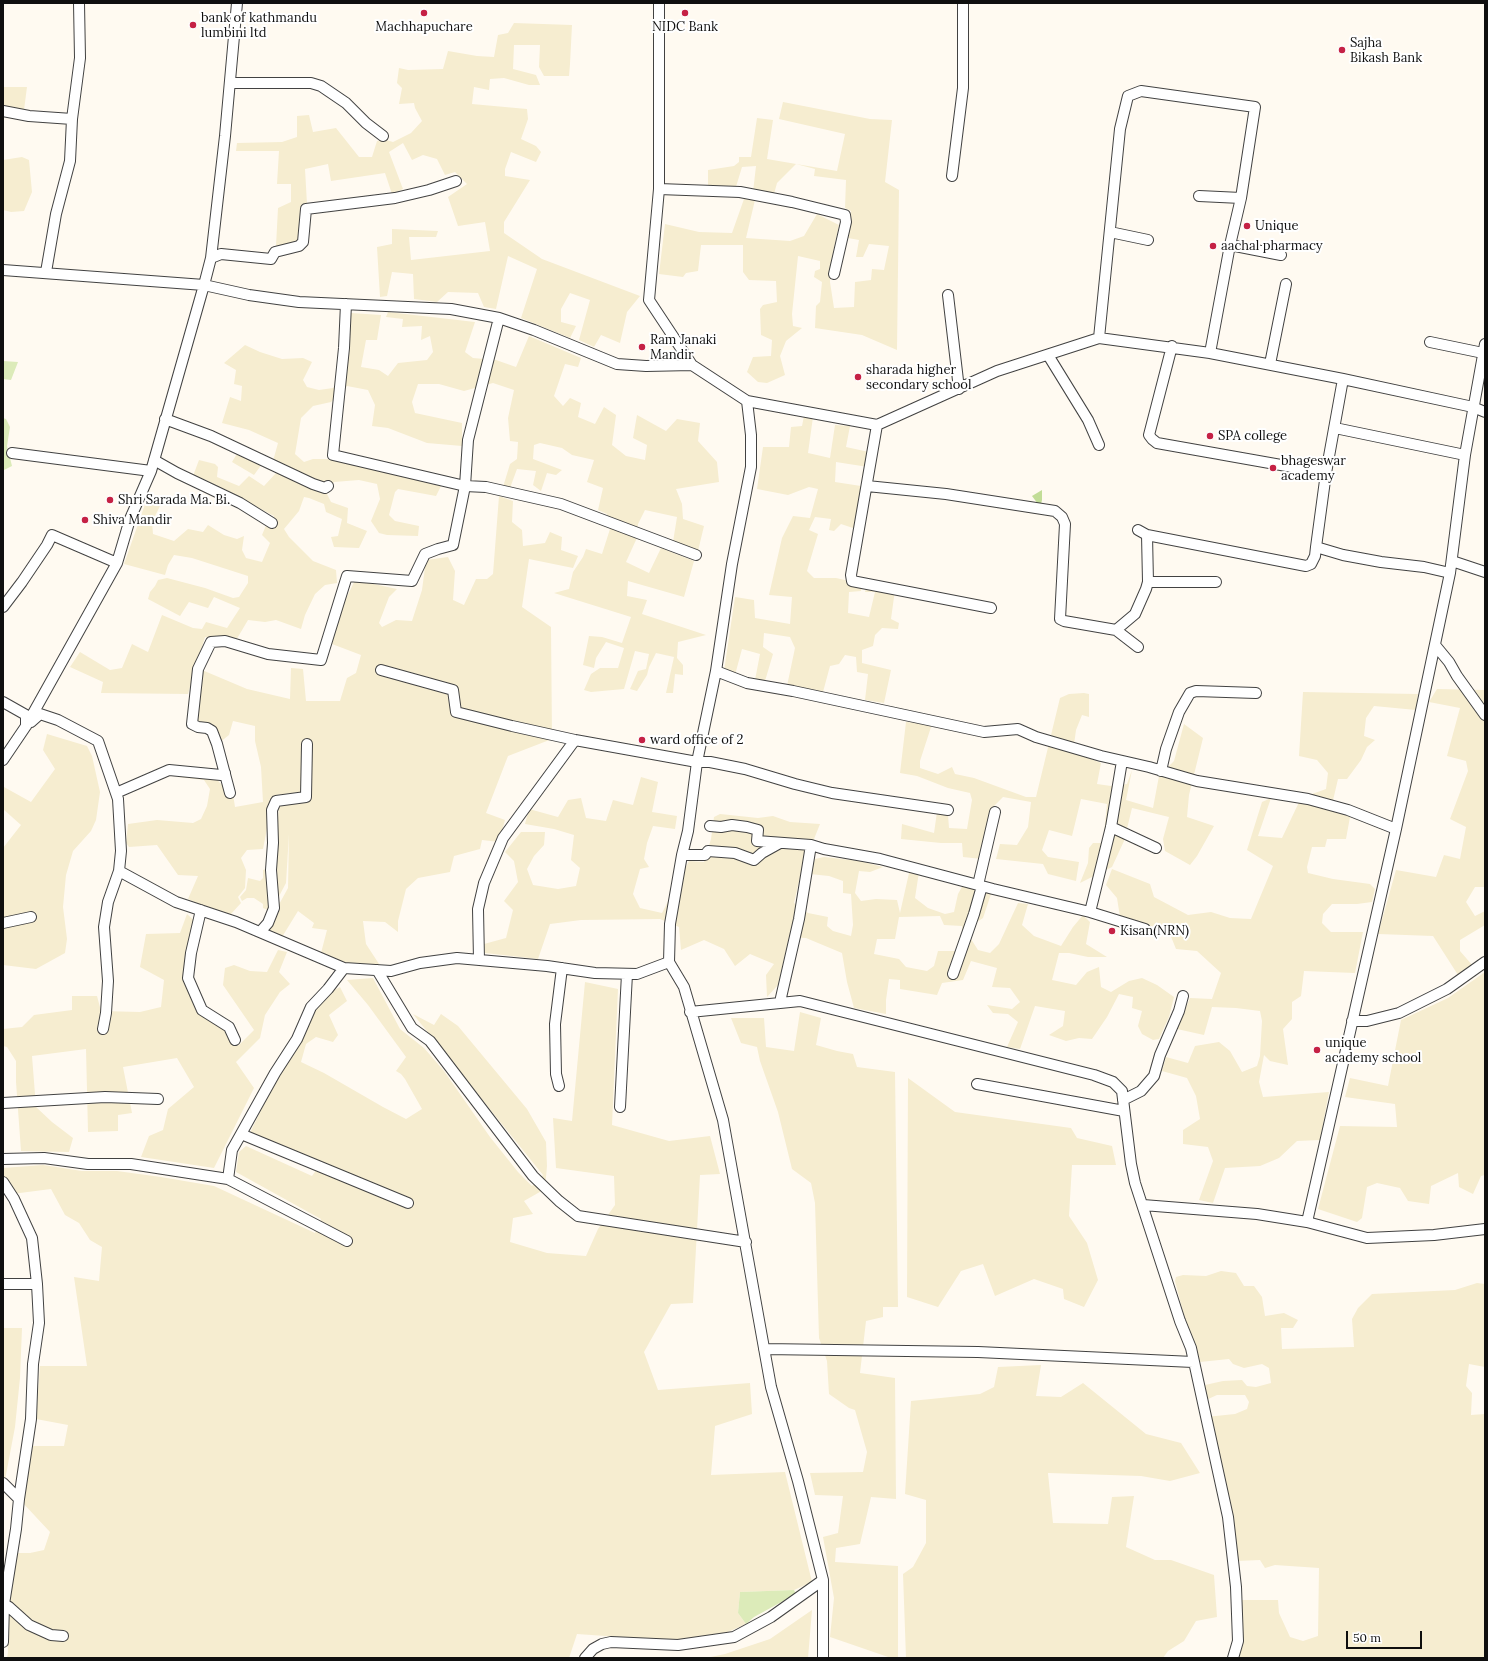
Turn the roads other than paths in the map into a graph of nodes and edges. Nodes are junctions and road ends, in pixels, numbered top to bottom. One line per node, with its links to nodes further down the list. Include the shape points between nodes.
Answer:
1 (79, 3): 7 (street, via 80,58)
2 (237, 3): 5 (street)
3 (659, 3): 11 (street)
4 (964, 3): 9 (street, via 963,88)
5 (230, 83): 8 (street, via 304,83 321,86 346,103); 18 (street)
6 (3, 111): 7 (street, via 28,116)
7 (72, 119): 20 (street, via 70,161 56,214)
8 (383, 136)
9 (952, 176)
10 (456, 181): 18 (street, via 395,198 306,208 303,242 299,246 275,252 271,259 221,254)
11 (659, 189): 21 (street, via 740,192 845,216 846,222); 34 (street, via 649,300)
12 (1199, 196): 13 (street)
13 (1241, 198): 14 (street, via 1255,106 1141,90 1128,96 1120,129); 16 (street)
14 (1110, 232): 15 (street); 27 (street)
15 (1148, 240)
16 (1230, 245): 17 (street); 31 (street)
17 (1281, 255)
18 (211, 258): 23 (street)
19 (3, 270): 20 (street)
20 (46, 272): 23 (street)
21 (834, 274)
22 (1286, 284): 33 (street)
23 (204, 285): 25 (street, via 299,302); 40 (street)
24 (948, 295): 36 (street)
25 (346, 304): 26 (street, via 451,309); 50 (street, via 333,455)
26 (499, 318): 34 (street, via 617,364); 50 (street, via 468,440)
27 (1099, 338): 29 (street); 32 (street)
28 (1430, 342): 30 (street)
29 (1172, 346): 31 (street); 48 (street, via 1149,435 1152,439 1165,444)
30 (1485, 347): 38 (street)
31 (1210, 352): 33 (street)
32 (1048, 354): 36 (street, via 997,371); 43 (street, via 1088,420)
33 (1270, 364): 35 (street)
34 (692, 365): 37 (street)
35 (1343, 379): 38 (street); 42 (street)
36 (959, 389): 41 (street)
37 (747, 401): 41 (street); 69 (street, via 751,467 732,564)
38 (1473, 408): 39 (street); 45 (street)
39 (1485, 412)
40 (165, 419): 46 (street); 49 (street, via 211,436 313,484 325,488)
41 (877, 425): 51 (street)
42 (1335, 428): 45 (street); 48 (street)
43 (1099, 445)
44 (12, 453): 47 (street)
45 (1464, 455): 57 (street)
46 (154, 460): 47 (street); 52 (street, via 240,503)
47 (151, 471): 58 (street, via 130,519)
48 (1326, 473): 55 (street)
49 (328, 486)
50 (465, 486): 56 (street, via 486,487 561,504); 80 (street, via 453,545 425,554 412,581 347,576 321,660 268,654 225,641 211,642 198,669 192,724 212,731)
51 (867, 486): 64 (street, via 852,581); 65 (street, via 946,494 1055,511 1062,516 1065,524 1060,619)
52 (272, 523)
53 (1138, 530): 54 (street)
54 (1148, 535): 55 (street, via 1306,566 1311,564); 61 (street)
55 (1316, 547): 60 (street, via 1343,555)
56 (696, 556)
57 (1452, 561): 59 (street); 60 (street)
58 (116, 563): 63 (street, via 52,535); 73 (street)
59 (1485, 572)
60 (1450, 573): 66 (street)
61 (1148, 582): 62 (street); 65 (street, via 1135,614)
62 (1216, 582)
63 (3, 607)
64 (991, 608)
65 (1116, 630): 67 (street)
66 (1435, 645): 72 (street); 87 (street)
67 (1138, 646)
68 (381, 670): 74 (street, via 453,690 456,712)
69 (716, 672): 77 (street, via 747,683 984,732 1018,729 1036,737); 78 (street)
70 (1256, 693): 79 (street, via 1190,693 1179,712)
71 (3, 702): 73 (street, via 26,715)
72 (1485, 715)
73 (26, 726): 76 (street); 81 (street, via 40,714 58,720 98,741)
74 (575, 740): 78 (street); 100 (street, via 503,838 484,883 478,909)
75 (307, 744): 99 (street, via 306,797 276,801 272,810 271,870 274,908 268,924)
76 (3, 760)
77 (1122, 761): 79 (street); 86 (street)
78 (697, 762): 83 (street, via 745,769 832,793); 91 (street, via 688,831)
79 (1161, 771): 87 (street, via 1197,781 1308,799 1348,810)
80 (225, 774): 81 (street, via 169,770); 82 (street)
81 (116, 793): 92 (street, via 120,816)
82 (230, 793)
83 (948, 810)
84 (995, 812): 93 (street)
85 (710, 826): 88 (street, via 747,827 758,830 757,841)
86 (1111, 827): 90 (street); 95 (street)
87 (1396, 829): 111 (street)
88 (780, 843): 89 (street); 91 (street, via 754,860 735,853 708,851 705,855)
89 (811, 845): 93 (street, via 880,859); 109 (street, via 799,919)
90 (1156, 848)
91 (682, 855): 101 (street, via 670,924)
92 (119, 871): 94 (street, via 176,902); 112 (street, via 108,902 104,927 108,982)
93 (980, 886): 95 (street); 107 (street, via 974,914)
94 (201, 910): 99 (street); 113 (street, via 188,978 202,1010 229,1027)
95 (1090, 912): 98 (street)
96 (31, 917): 97 (street)
97 (3, 923)
98 (1145, 928)
99 (260, 932): 103 (street)
100 (479, 960): 104 (street); 105 (street, via 457,958 420,963 391,971)
101 (669, 962): 106 (street, via 637,974); 110 (street, via 684,987)
102 (1485, 962): 111 (street, via 1447,989 1399,1013 1367,1021)
103 (344, 968): 105 (street); 121 (street, via 311,1007 297,1039)
104 (562, 968): 106 (street); 115 (street, via 555,1024 556,1074)
105 (377, 970): 130 (street, via 412,1028 430,1042 533,1176 578,1216)
106 (627, 974): 119 (street)
107 (953, 974)
108 (1183, 996): 117 (street, via 1154,1076 1141,1091)
109 (780, 1002): 110 (street); 117 (street, via 800,1001 1094,1075 1113,1082 1122,1091)
110 (690, 1012): 130 (street, via 723,1120)
111 (1352, 1021): 127 (street)
112 (103, 1029)
113 (235, 1040)
114 (977, 1084): 120 (street)
115 (559, 1086)
116 (158, 1099): 118 (street, via 105,1097)
117 (1123, 1100): 120 (street)
118 (3, 1103)
119 (620, 1107)
120 (1124, 1111): 126 (street, via 1131,1164)
121 (241, 1134): 123 (street, via 232,1150); 125 (street)
122 (3, 1159): 123 (street, via 44,1158 88,1164 131,1164)
123 (228, 1179): 129 (street)
124 (3, 1182): 132 (street, via 32,1238)
125 (408, 1203)
126 (1143, 1205): 127 (street, via 1257,1214); 134 (street, via 1191,1348)
127 (1307, 1222): 128 (street, via 1368,1238 1434,1235)
128 (1485, 1229)
129 (347, 1241)
130 (746, 1242): 133 (street)
131 (3, 1284): 132 (street)
132 (37, 1284): 136 (street, via 39,1323 33,1364 31,1419)
133 (764, 1349): 134 (street, via 978,1352); 137 (street, via 771,1387)
134 (1193, 1362): 143 (street, via 1228,1517 1236,1587 1238,1641)
135 (3, 1483): 136 (street)
136 (19, 1499): 138 (street)
137 (824, 1580): 141 (street, via 770,1617 734,1637 678,1644 612,1642 593,1649); 142 (street)
138 (4, 1604): 139 (street, via 29,1625 51,1635); 140 (street)
139 (63, 1636)
140 (3, 1642)
141 (585, 1658)
142 (823, 1658)
143 (1233, 1658)

